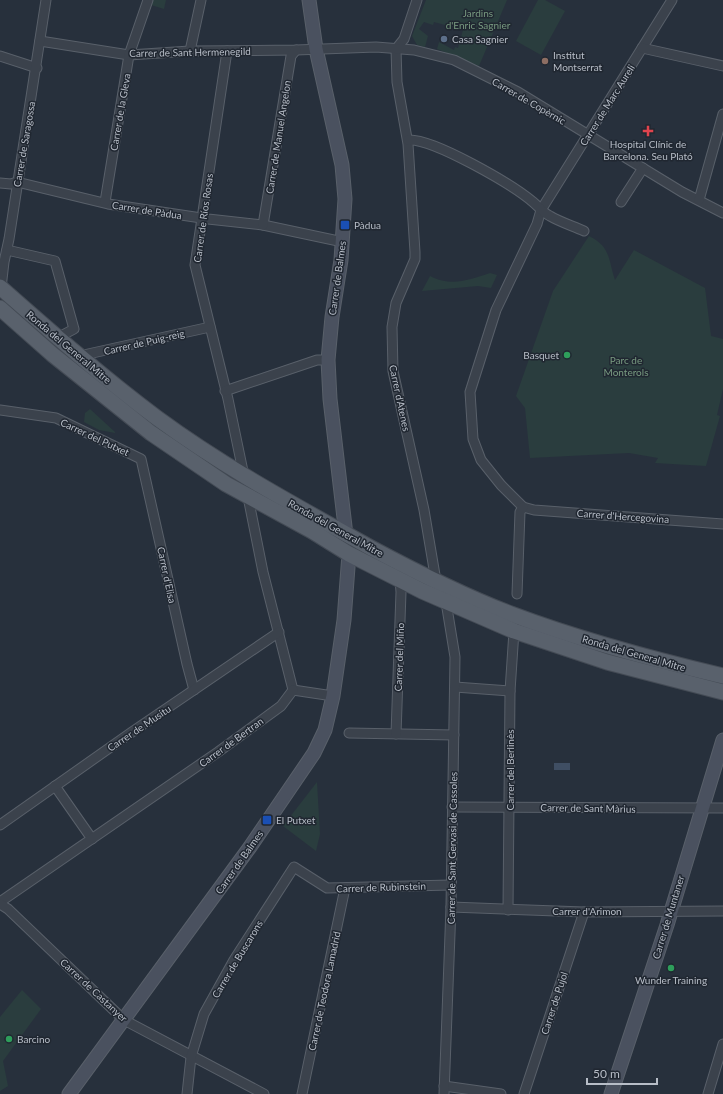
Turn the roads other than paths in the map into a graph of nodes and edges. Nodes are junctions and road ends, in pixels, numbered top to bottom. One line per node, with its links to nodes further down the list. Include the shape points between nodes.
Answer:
1 (46, 0): 7 (street, Carrer de Saragossa)
2 (148, 0): 14 (street, Carrer de la Gleva)
3 (201, 0): 12 (street)
4 (309, 0): 9 (main road, Carrer de Balmes)
5 (417, 0): 10 (street, via 404,39)
6 (672, 0): 8 (street, Carrer de Marc Aureli)
7 (40, 41): 14 (street, Carrer de Sant Hermenegild); 17 (street, Carrer de Saragossa)
8 (642, 48): 16 (street); 19 (street, Carrer de Marc Aureli)
9 (316, 49): 10 (street, Carrer de Copèrnic); 11 (street, Carrer de Sant Hermenegild); 32 (main road, Carrer de Balmes, via 342,165 345,199)
10 (396, 49): 19 (street, Carrer de Copèrnic, via 414,50 454,60 518,92); 20 (street, Carrer d'Atenes, via 397,82)
11 (296, 50): 13 (street, Carrer de Sant Hermenegild); 30 (street, Carrer de Manuel Angelon, via 291,56)
12 (190, 51): 13 (street, Carrer de Sant Hermenegild); 14 (street, Carrer de Sant Hermenegild)
13 (227, 51): 29 (street, Carrer de Ríos Rosas)
14 (129, 55): 25 (street, Carrer de la Gleva)
15 (0, 56): 17 (street)
16 (723, 66)
17 (37, 68): 22 (street, Carrer de Saragossa)
18 (723, 114): 24 (street)
19 (588, 136): 21 (street, Carrer de Copèrnic); 27 (street, Carrer de Marc Aureli)
20 (408, 140): 27 (street, via 417,140 470,162 534,202); 50 (street, Carrer d'Atenes, via 415,259 396,303 392,327 393,371 422,502)
21 (643, 168): 24 (street, Carrer de Copèrnic); 26 (street)
22 (17, 182): 23 (street, Carrer de Pàdua); 25 (street, Carrer de Pàdua); 33 (street, Carrer de Saragossa)
23 (0, 183)
24 (699, 200): 28 (street, Carrer de Copèrnic)
25 (105, 202): 29 (street, Carrer de Pàdua)
26 (621, 202)
27 (541, 210): 31 (street, via 549,216); 45 (street, Carrer de Marc Aureli, via 496,310 470,392 473,439 481,460)
28 (723, 213)
29 (202, 218): 30 (street, Carrer de Pàdua); 36 (street, Carrer de Ríos Rosas, via 195,265)
30 (263, 226): 32 (street, Carrer de Pàdua)
31 (584, 230)
32 (343, 242): 39 (main road, Carrer de Balmes)
33 (7, 250): 34 (street, Carrer de Saragossa); 37 (street, via 55,261 74,329)
34 (1, 287): 37 (main road, Ronda del General Mitre)
35 (0, 308): 44 (main road, Ronda del General Mitre, via 118,408)
36 (210, 327): 38 (street, Carrer de Puig-reig); 40 (street, Carrer de Ríos Rosas)
37 (57, 338): 38 (main road, Ronda del General Mitre)
38 (79, 356): 43 (main road, Ronda del General Mitre, via 160,420)
39 (328, 360): 40 (street, via 317,360); 47 (main road, Carrer de Balmes, via 330,399)
40 (225, 391): 43 (street, Carrer de Ríos Rosas)
41 (0, 410): 42 (street, Carrer del Putxet, via 56,418)
42 (141, 459): 57 (street, Carrer d'Elisa)
43 (244, 476): 44 (main road); 47 (main road, Ronda del General Mitre)
44 (248, 497): 48 (main road, Ronda del General Mitre); 54 (street)
45 (523, 507): 46 (street, Carrer d'Hercegovina, via 534,510); 51 (street, via 520,512)
46 (723, 524)
47 (346, 535): 48 (main road); 50 (main road, Ronda del General Mitre)
48 (349, 554): 49 (main road, Ronda del General Mitre); 61 (main road, Carrer de Balmes, via 344,620)
49 (400, 580): 52 (main road, Ronda del General Mitre); 63 (street, Carrer del Miño)
50 (436, 582): 55 (main road, Ronda del General Mitre, via 509,613 604,646)
51 (517, 594)
52 (446, 602): 53 (main road, Ronda del General Mitre); 56 (street, Carrer de Sant Gervasi de Cassoles, via 455,652)
53 (514, 631): 59 (street, Carrer del Berlinès); 60 (main road, Ronda del General Mitre, via 607,662)
54 (279, 632): 57 (street, Carrer de Musitu); 58 (street)
55 (723, 676)
56 (455, 687): 59 (street); 64 (street, Carrer de Sant Gervasi de Cassoles)
57 (194, 690): 66 (street, Carrer de Musitu)
58 (293, 690): 61 (street); 72 (street, Carrer de Bertran, via 281,706)
59 (510, 691): 67 (street, Carrer del Berlinès)
60 (723, 692)
61 (333, 696): 82 (main road, Carrer de Balmes, via 325,730 314,753 250,847)
62 (349, 733): 63 (street)
63 (396, 734): 64 (street)
64 (454, 735): 68 (street, Carrer de Sant Gervasi de Cassoles)
65 (723, 740): 69 (main road, Carrer de Muntaner)
66 (55, 786): 71 (street, Carrer de Musitu); 72 (street)
67 (510, 806): 68 (street, Carrer de Sant Màrius); 69 (street, Carrer de Sant Màrius); 78 (street, Carrer del Berlinès)
68 (452, 807): 74 (street, Carrer de Sant Gervasi de Cassoles)
69 (701, 808): 70 (street, Carrer de Sant Màrius); 79 (main road, Carrer de Muntaner)
70 (723, 808)
71 (0, 825)
72 (92, 839): 76 (street, Carrer de Bertran)
73 (294, 867): 75 (street, Carrer de Rubinstein, via 325,888); 84 (street, Carrer de Buscarons, via 234,960 204,1014)
74 (451, 885): 75 (street, Carrer de Rubinstein); 77 (street, Carrer de Sant Gervasi de Cassoles)
75 (345, 888): 89 (street, Carrer de Teodora Lamadrid)
76 (0, 903): 82 (street, Carrer de Castanyer)
77 (451, 908): 78 (street, Carrer d'Arimon); 85 (street, Carrer de Sant Gervasi de Cassoles)
78 (508, 910): 81 (street, Carrer d'Arimon)
79 (671, 911): 80 (street, Carrer d'Arimon); 81 (street, Carrer d'Arimon); 92 (main road, Carrer de Muntaner)
80 (723, 911)
81 (584, 912): 91 (street, Carrer de Pujol)
82 (124, 1020): 84 (street, Carrer de Castanyer); 86 (main road, Carrer de Balmes)
83 (723, 1044): 93 (street)
84 (191, 1057): 87 (street, Carrer de Buscarons); 88 (street, Carrer de Castanyer)
85 (444, 1090): 90 (street)
86 (69, 1094)
87 (187, 1094)
88 (264, 1094)
89 (302, 1094)
90 (501, 1094)
91 (524, 1094)
92 (611, 1094)
93 (708, 1094)

